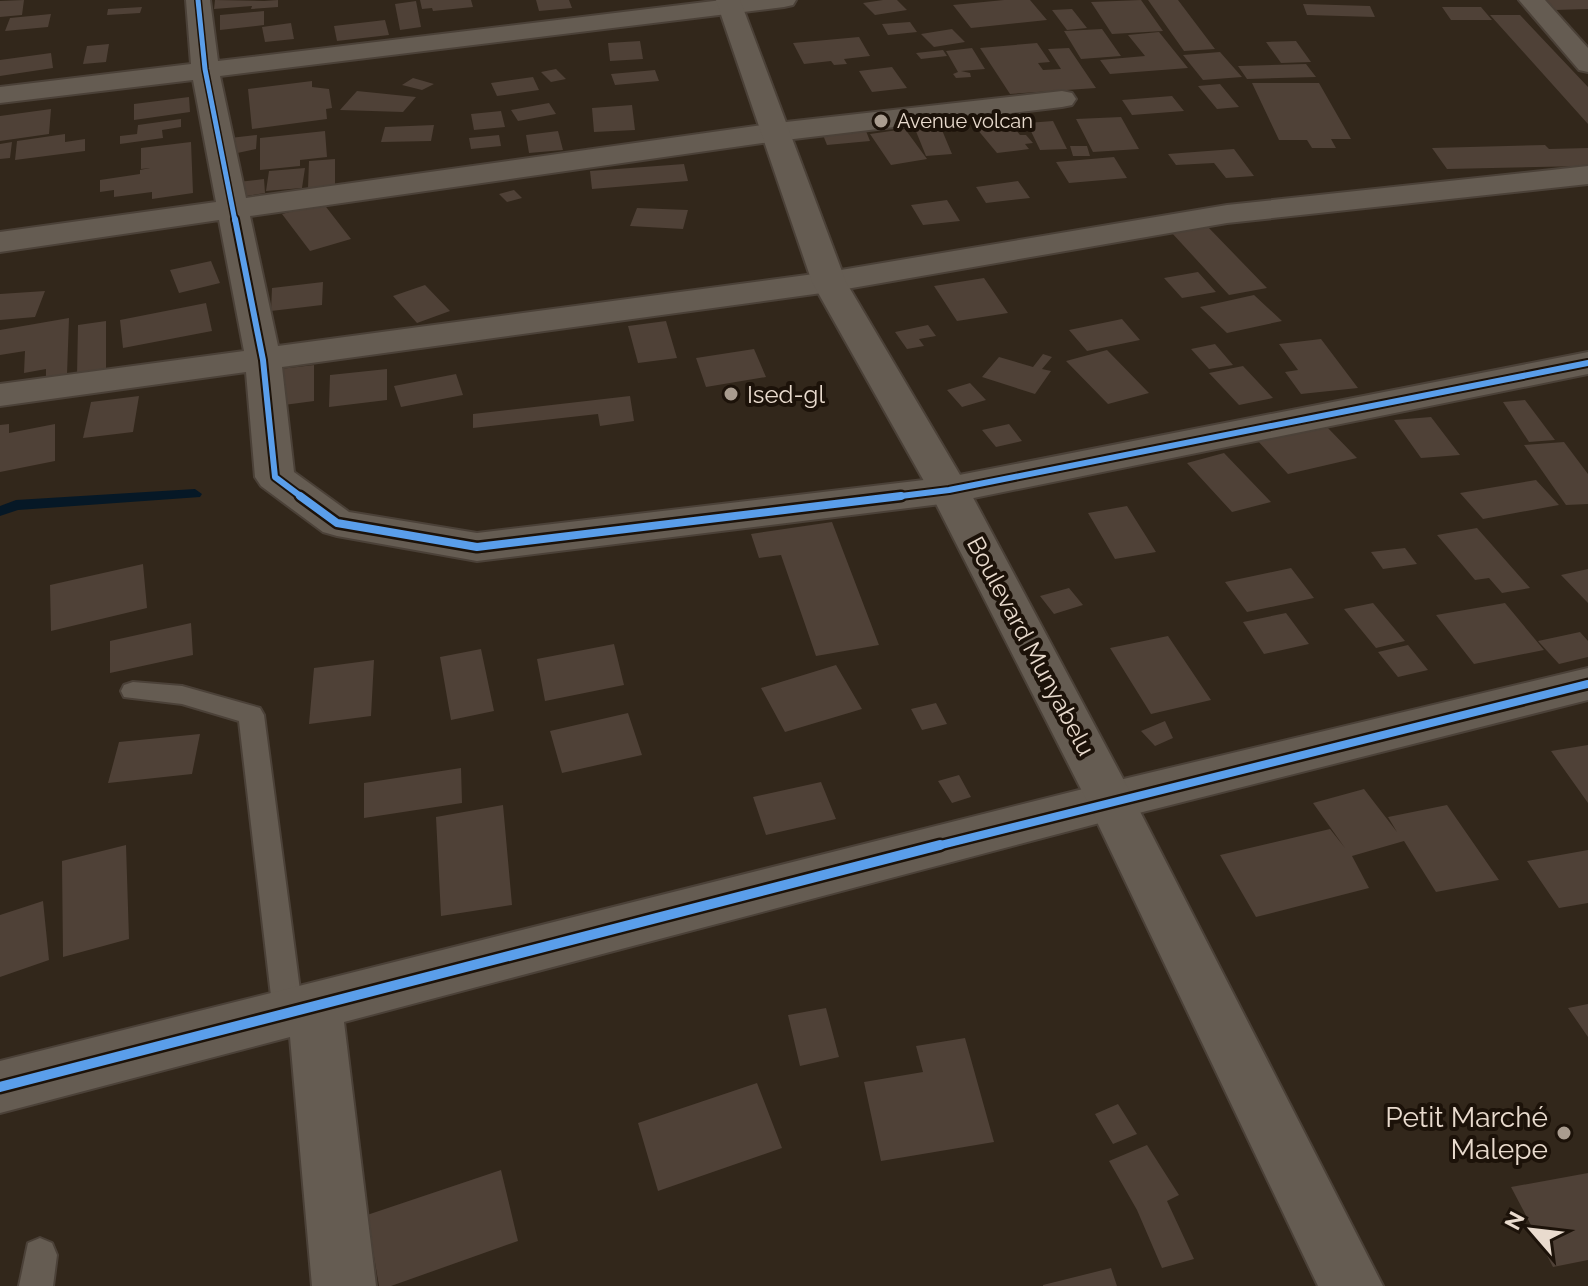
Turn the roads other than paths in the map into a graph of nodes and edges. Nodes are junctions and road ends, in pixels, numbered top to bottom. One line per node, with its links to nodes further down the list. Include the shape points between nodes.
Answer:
1 (198, 0): 6 (street)
2 (784, 0): 4 (street)
3 (1531, 0): 5 (street)
4 (730, 3): 6 (street); 9 (street, Boulevard Munyabelu)
5 (1588, 64)
6 (205, 69): 7 (street); 11 (street)
7 (0, 95)
8 (1062, 99): 9 (street)
9 (777, 132): 11 (street); 13 (street, Boulevard Munyabelu)
10 (1588, 175): 13 (street, via 1227,214)
11 (233, 208): 12 (street); 14 (street)
12 (0, 242)
13 (829, 282): 14 (street); 17 (street, Boulevard Munyabelu)
14 (263, 360): 16 (street); 17 (street, via 275,477 337,523 477,547)
15 (1588, 363): 17 (street)
16 (0, 395)
17 (949, 490): 20 (street, Boulevard Munyabelu)
18 (1588, 684): 20 (street)
19 (133, 691): 21 (lane, via 182,695 251,715)
20 (1111, 801): 21 (street); 24 (street, Boulevard Munyabelu)
21 (301, 1010): 22 (street); 23 (street)
22 (0, 1087)
23 (344, 1286)
24 (1351, 1286)

